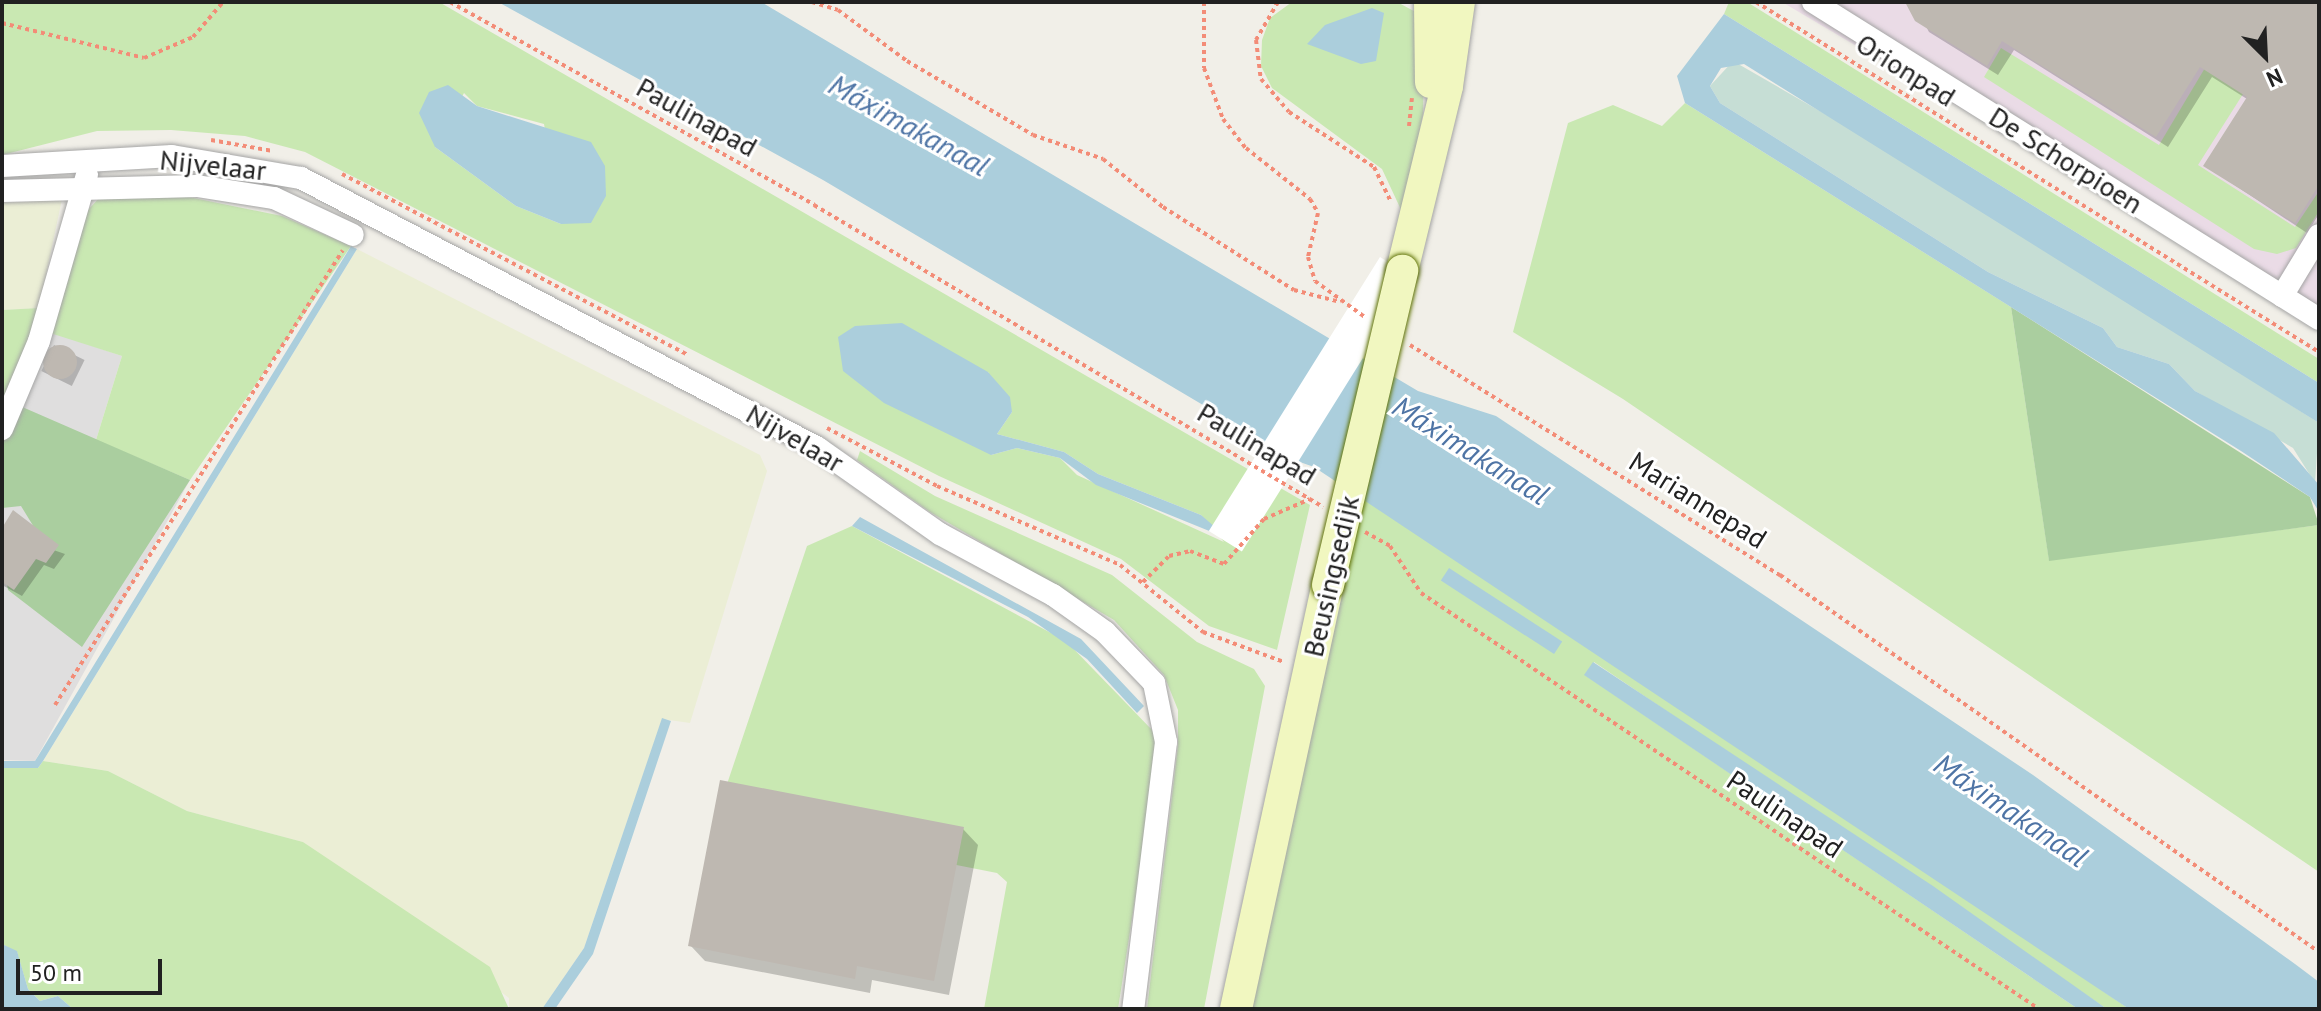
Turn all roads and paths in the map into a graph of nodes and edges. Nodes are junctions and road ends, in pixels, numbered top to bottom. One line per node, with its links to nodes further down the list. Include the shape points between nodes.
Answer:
1 (223, 2): 14 (path, via 193,37 144,58)
2 (450, 2): 34 (path, Paulinapad, via 814,205)
3 (812, 2): 27 (path, via 838,10 907,61 1033,135 1103,159 1163,207 1294,290)
4 (1204, 2): 12 (path)
5 (1212, 2): 12 (path)
6 (1278, 2): 22 (path, via 1256,40 1261,79 1289,112 1364,158)
7 (1430, 2): 16 (street, Beusingsedijk)
8 (1459, 2): 16 (street, Beusingsedijk)
9 (1756, 2): 13 (path, Orionpad)
10 (1813, 2): 26 (street, De Schorpioen)
11 (1791, 11): 13 (path)
12 (1205, 13): 27 (path, via 1204,68 1223,119 1246,148 1310,199 1318,213 1310,269)
13 (1786, 19): 31 (path, Orionpad)
14 (2, 23)
15 (1413, 81): 16 (path)
16 (1419, 140): 42 (street, Beusingsedijk, bridge, via 1402,271)
17 (95, 159): 18 (street, Nijvelaar); 19 (street); 41 (street, Nijvelaar, via 240,162 348,199 818,448 940,534 1105,632 1154,683 1166,742)
18 (2, 166)
19 (82, 185): 21 (street, Nijvelaar); 24 (street, Nijvelaar, via 197,186 274,198); 32 (street, via 39,341)
20 (1395, 187): 22 (path)
21 (2, 191)
22 (1389, 196): 23 (path)
23 (1393, 214)
24 (353, 235): 39 (path)
25 (2319, 235): 26 (street)
26 (2282, 296): 28 (street, De Schorpioen)
27 (1340, 302): 29 (path)
28 (2319, 319)
29 (1377, 324)
30 (1402, 340): 40 (path, Mariannepad, via 1780,575)
31 (2319, 352)
32 (2, 429)
33 (856, 442): 37 (path, Nijvelaar, via 1120,565)
34 (1310, 499): 35 (path, Paulinapad); 37 (path, via 1264,519 1224,564 1190,551 1169,556)
35 (1337, 515)
36 (1350, 523): 43 (path, Paulinapad, via 1390,546 1421,593)
37 (1143, 582): 38 (path, Nijvelaar, via 1203,632)
38 (1284, 662)
39 (55, 705)
40 (2319, 952)
41 (1133, 1009)
42 (1236, 1009)
43 (2039, 1009)

